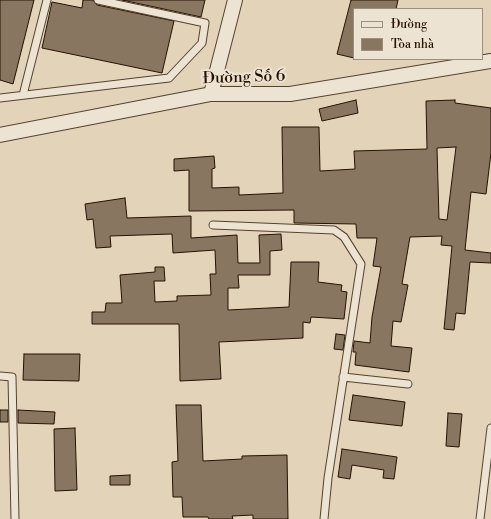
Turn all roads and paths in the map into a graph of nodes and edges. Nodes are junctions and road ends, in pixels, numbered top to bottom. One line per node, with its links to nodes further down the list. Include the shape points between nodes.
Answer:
1 (47, 0): 6 (lane)
2 (98, 0): 6 (lane, via 205,24 202,43 169,78)
3 (234, 0): 5 (street)
4 (491, 61): 5 (street, Đường Số 6, via 290,94)
5 (211, 94): 8 (street, Đường Số 6)
6 (24, 95): 7 (lane)
7 (0, 98)
8 (0, 135)
9 (213, 225): 11 (lane, via 334,230 344,237 361,264)
10 (0, 376): 14 (lane, via 12,377)
11 (343, 377): 12 (lane); 15 (lane)
12 (408, 384)
13 (491, 428): 16 (lane)
14 (15, 519)
15 (324, 519)
16 (480, 519)

